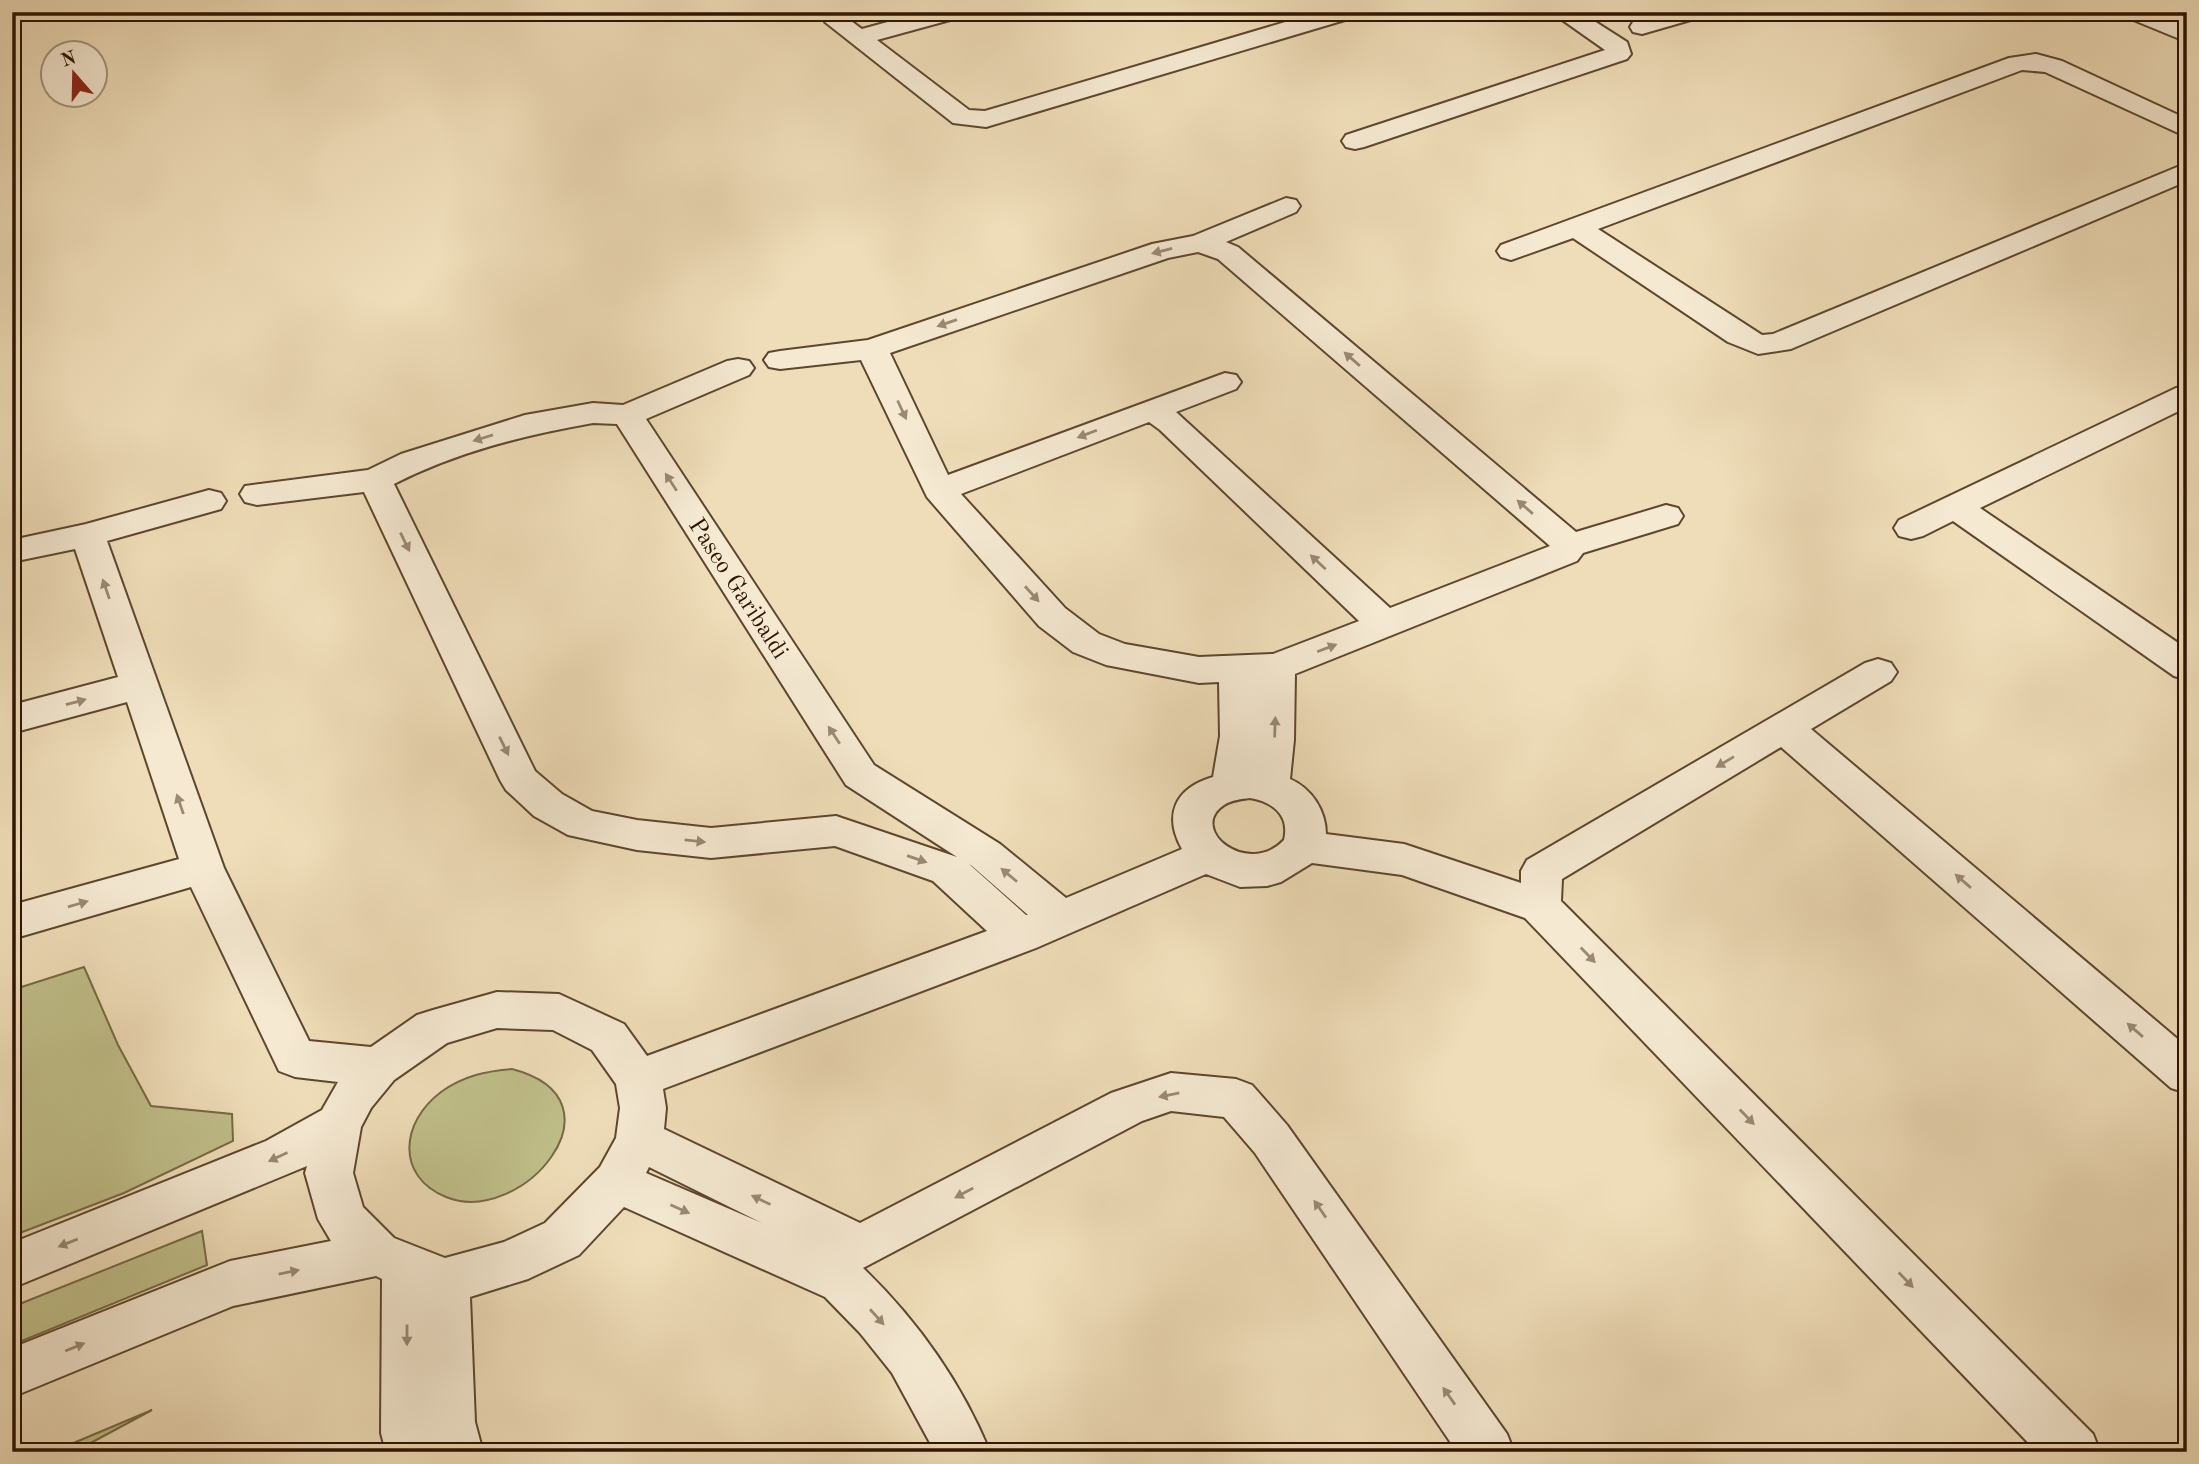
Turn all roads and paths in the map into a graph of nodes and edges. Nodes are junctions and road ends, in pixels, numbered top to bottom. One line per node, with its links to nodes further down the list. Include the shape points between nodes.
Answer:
1 (952, 12): 9 (street)
2 (1346, 12): 9 (street, via 972,120 961,117)
3 (1563, 12): 11 (street, via 1608,39 1618,47 1618,54)
4 (1692, 12): 7 (street)
5 (2135, 12): 8 (street)
6 (837, 22): 9 (street)
7 (1642, 27)
8 (2187, 35)
9 (858, 38)
10 (2187, 129): 14 (street, via 2053,66 2018,63)
11 (1355, 141)
12 (2187, 171): 14 (street, via 1780,342 1758,345 1739,337)
13 (1286, 206): 15 (street)
14 (1578, 228): 16 (street)
15 (1200, 243): 17 (street, one-way to 17, via 1117,264); 32 (street, one-way to 15, via 1228,253)
16 (1511, 251)
17 (872, 349): 18 (street); 25 (street, one-way to 25)
18 (780, 360)
19 (738, 368): 23 (street)
20 (1225, 382): 22 (street)
21 (2187, 395): 28 (street)
22 (1151, 409): 25 (street, one-way to 25); 34 (street, one-way to 22)
23 (627, 415): 24 (street, one-way to 24, via 593,413 525,425 413,461); 42 (street, Paseo Garibaldi, one-way to 23)
24 (375, 481): 26 (street); 44 (street, one-way to 44, via 520,780 548,805 582,824 711,843)
25 (939, 490): 37 (street, one-way to 37, via 1052,617 1086,643 1159,664)
26 (257, 494)
27 (209, 501): 31 (street)
28 (1955, 507): 30 (street); 36 (street)
29 (1666, 516): 32 (street)
30 (1911, 528)
31 (88, 535): 33 (street); 39 (street, one-way to 31)
32 (1570, 545): 34 (street, via 1565,553)
33 (12, 551)
34 (1386, 625): 35 (street, one-way to 34)
35 (1277, 667): 37 (street); 43 (street, one-way to 35, via 1275,740)
36 (2187, 667)
37 (1238, 670): 43 (street, via 1239,736)
38 (1878, 672): 41 (street)
39 (139, 685): 40 (street, one-way to 39); 47 (street, one-way to 39)
40 (12, 719)
41 (1784, 728): 48 (street, one-way to 48, via 1542,871); 53 (street, one-way to 41)
42 (860, 775): 44 (street); 49 (street, Paseo Garibaldi, one-way to 42, via 986,855)
43 (1250, 785): 45 (street, via 1286,795 1299,806 1306,819); 46 (street, via 1214,790 1192,813 1196,843)
44 (836, 831): 51 (street, one-way to 51, via 948,870)
45 (1303, 846): 46 (street, via 1293,858 1260,870 1241,870); 48 (street, via 1404,860)
46 (1207, 856): 49 (street)
47 (203, 868): 50 (street, one-way to 47); 52 (street, via 295,1058)
48 (1540, 906): 65 (street, one-way to 65)
49 (1062, 919): 51 (street)
50 (12, 922)
51 (1021, 936): 54 (street)
52 (378, 1067): 54 (street, via 433,1028 497,1010 559,1012 608,1037); 55 (street)
53 (2187, 1074)
54 (638, 1079): 56 (street, via 643,1108)
55 (338, 1124): 58 (street, one-way to 58, via 283,1156); 59 (street, via 329,1173 342,1219)
56 (628, 1161): 57 (street); 59 (street, via 562,1239 511,1263)
57 (851, 1264): 63 (street, one-way to 63, via 878,1316 910,1356); 64 (street, one-way to 57, via 1271,1139 1236,1099 1171,1092 1127,1107)
58 (12, 1266)
59 (410, 1267): 60 (street, one-way to 59, via 230,1283); 61 (street, one-way to 61, via 407,1433); 62 (street)
60 (12, 1373)
61 (412, 1452)
62 (457, 1452)
63 (964, 1452)
64 (1488, 1452)
65 (2074, 1452)

